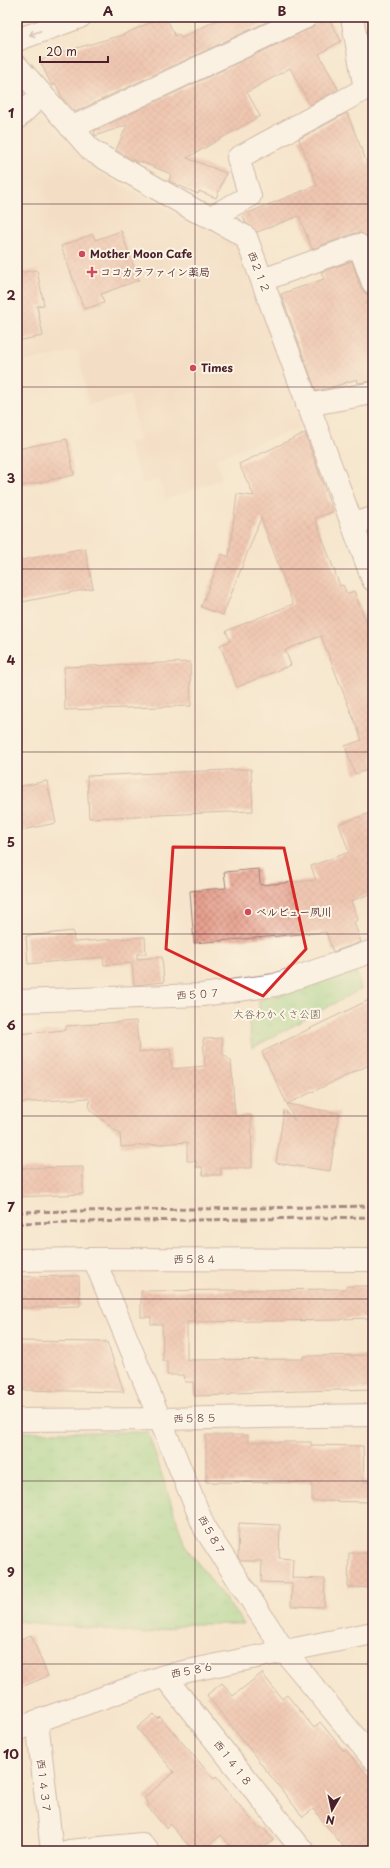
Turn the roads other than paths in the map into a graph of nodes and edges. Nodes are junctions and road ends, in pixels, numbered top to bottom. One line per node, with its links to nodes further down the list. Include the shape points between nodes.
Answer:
1 (80, 17): 4 (street, one-way to 4)
2 (306, 17): 8 (street)
3 (352, 17): 9 (street, via 365,89 238,158 250,196)
4 (17, 40)
5 (17, 66): 6 (street, 西２１２)
6 (41, 95): 7 (street); 8 (street, 西２１２)
7 (17, 118)
8 (70, 128): 9 (street, 西２１２, via 92,151 196,211)
9 (212, 217): 10 (street, 西２１２, via 246,237)
10 (263, 280): 11 (street, via 359,245); 13 (street, 西２１２)
11 (373, 284)
12 (373, 393): 13 (street)
13 (307, 404): 14 (street, 西２１２)
14 (363, 521): 15 (street, 西２１２)
15 (373, 580)
16 (373, 952): 17 (street, 西５０７, via 275,985 202,995)
17 (17, 1001)
18 (94, 1259): 19 (street, 西５８４); 20 (street, 西５８４); 22 (street, 西５８７)
19 (17, 1260)
20 (373, 1260)
21 (373, 1415): 22 (street, 西５８５)
22 (162, 1419): 23 (street, 西５８５); 25 (street, 西５８７, via 206,1528)
23 (17, 1420)
24 (373, 1633): 25 (street, 西５８６)
25 (285, 1652): 26 (street, 西５８６); 29 (street, 西５８７)
26 (164, 1676): 27 (street, 西５８６); 33 (street, 西１４１８)
27 (37, 1721): 28 (street, 西５８６); 30 (street, 西１４３７)
28 (17, 1730)
29 (373, 1759)
30 (52, 1851)
31 (69, 1851): 32 (street, via 142,1844)
32 (148, 1851)
33 (303, 1851)

